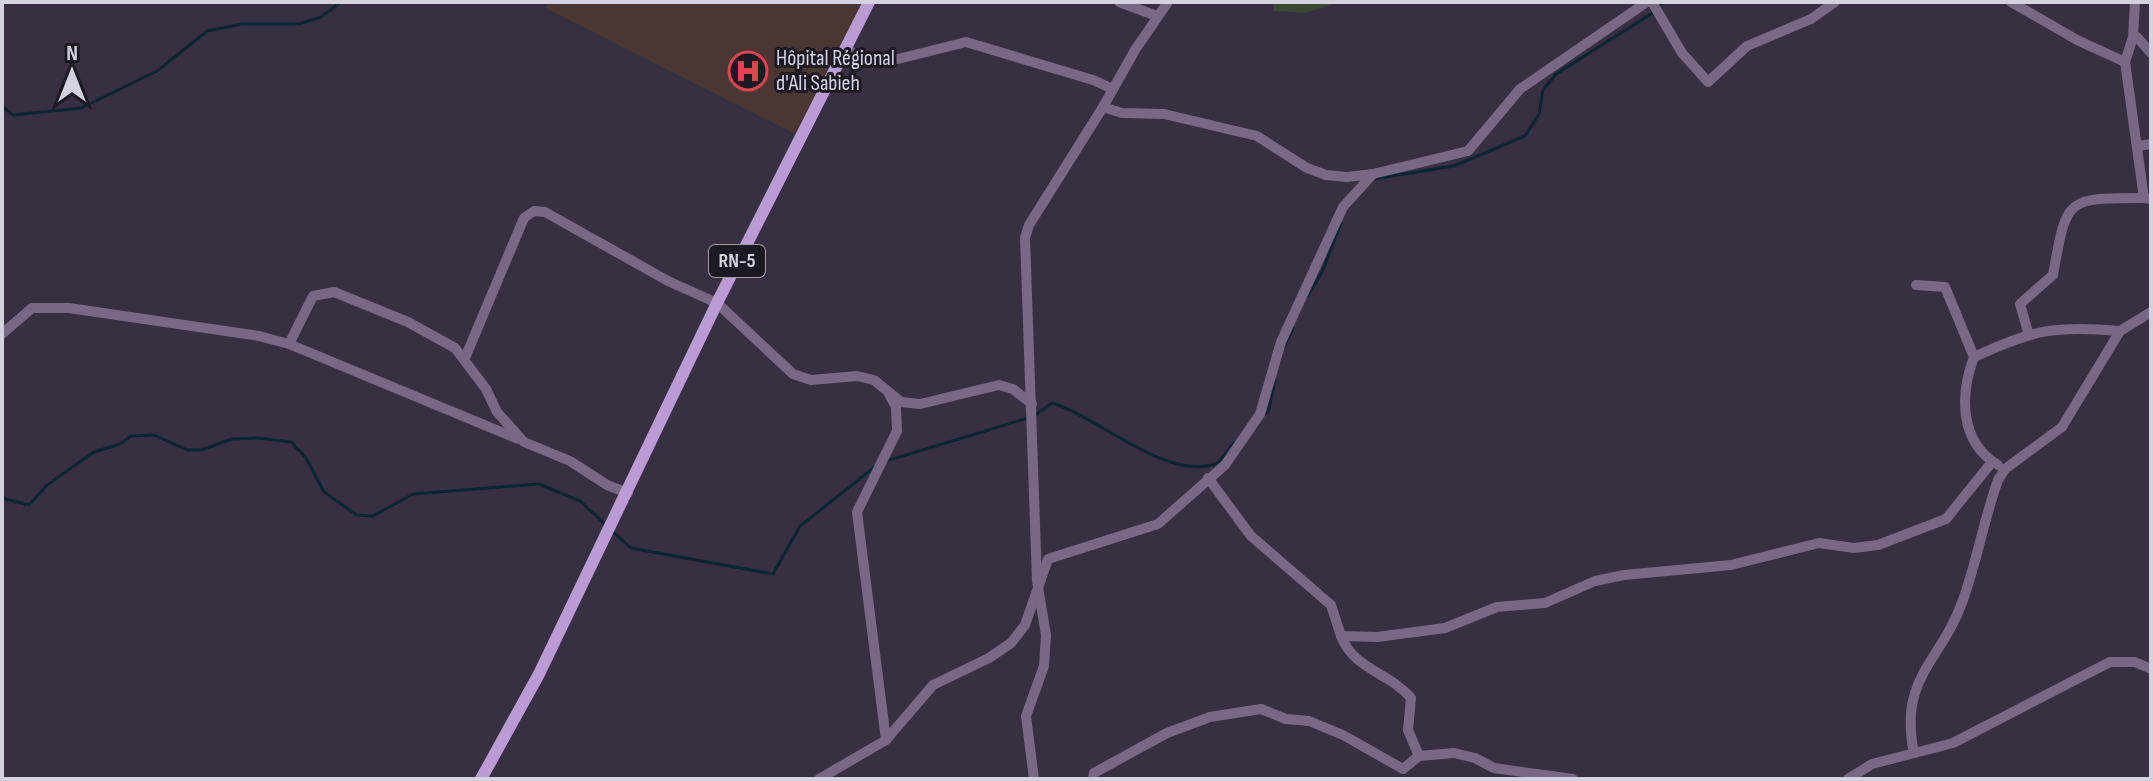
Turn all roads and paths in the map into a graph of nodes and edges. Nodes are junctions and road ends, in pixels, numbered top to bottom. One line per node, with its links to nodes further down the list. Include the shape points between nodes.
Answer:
1 (869, 2): 10 (main road, RN-5)
2 (1119, 2): 8 (street)
3 (1168, 2): 8 (street)
4 (1650, 2): 5 (street, via 1682,53 1708,82 1747,46 1811,19); 17 (street, via 1520,89 1468,151)
5 (1835, 2)
6 (2011, 2): 12 (street)
7 (2135, 2): 12 (street)
8 (1157, 16): 13 (street)
9 (2137, 37): 11 (street)
10 (845, 50): 13 (street, via 877,60 898,59 966,42); 20 (main road, RN-5)
11 (2151, 53)
12 (2125, 62): 16 (street)
13 (1113, 89): 14 (street)
14 (1103, 107): 17 (street, via 1164,114 1257,136 1326,175); 29 (street, via 1025,238)
15 (2151, 144): 16 (street)
16 (2138, 146): 18 (street)
17 (1373, 174): 33 (street, via 1343,207 1294,309 1260,414 1245,441)
18 (2148, 199): 23 (street, via 2090,198 2068,211 2053,275 2020,304)
19 (1916, 285): 26 (street, via 1945,287)
20 (717, 303): 27 (street, via 545,212 534,211 524,218); 28 (street, via 793,374 811,380 857,376 874,380); 34 (main road, RN-5)
21 (2151, 312): 22 (street)
22 (2120, 331): 23 (street, via 2064,327); 32 (street, via 2062,427)
23 (2028, 332): 26 (street)
24 (2, 334): 25 (street, via 32,308 69,308)
25 (289, 344): 27 (street, via 313,296 334,292 408,322); 30 (street)
26 (1974, 357): 31 (street, via 1965,381 1964,414)
27 (465, 358): 30 (street, via 497,412)
28 (888, 392): 29 (street, via 901,402 920,404 999,385); 38 (street, via 896,407 897,431 857,512)
29 (1032, 404): 35 (street)
30 (524, 442): 34 (street)
31 (1992, 462): 32 (street); 36 (street, via 1946,519 1878,545 1819,543 1731,565 1624,575 1595,581 1545,603 1497,607 1445,628)
32 (2005, 469): 39 (street, via 1996,484 1963,601 1913,697 1909,726)
33 (1208, 478): 35 (street, via 1158,524 1048,559); 36 (street, via 1251,536 1331,605)
34 (628, 493): 42 (main road, RN-5)
35 (1037, 581): 38 (street, via 1025,625 1011,643 933,685); 44 (street, via 1046,635 1044,666 1026,716)
36 (1341, 636): 40 (street, via 1348,653 1411,698 1408,730)
37 (2151, 669): 39 (street, via 2135,662 2110,662 1963,739)
38 (886, 740): 43 (street)
39 (1914, 753): 47 (street, via 1872,764)
40 (1419, 756): 41 (street); 46 (street, via 1454,753 1494,768)
41 (1402, 774): 45 (street, via 1343,735 1261,709 1210,717 1167,733 1094,773)
42 (481, 779)
43 (819, 779)
44 (1034, 779)
45 (1093, 779)
46 (1573, 779)
47 (1848, 779)

